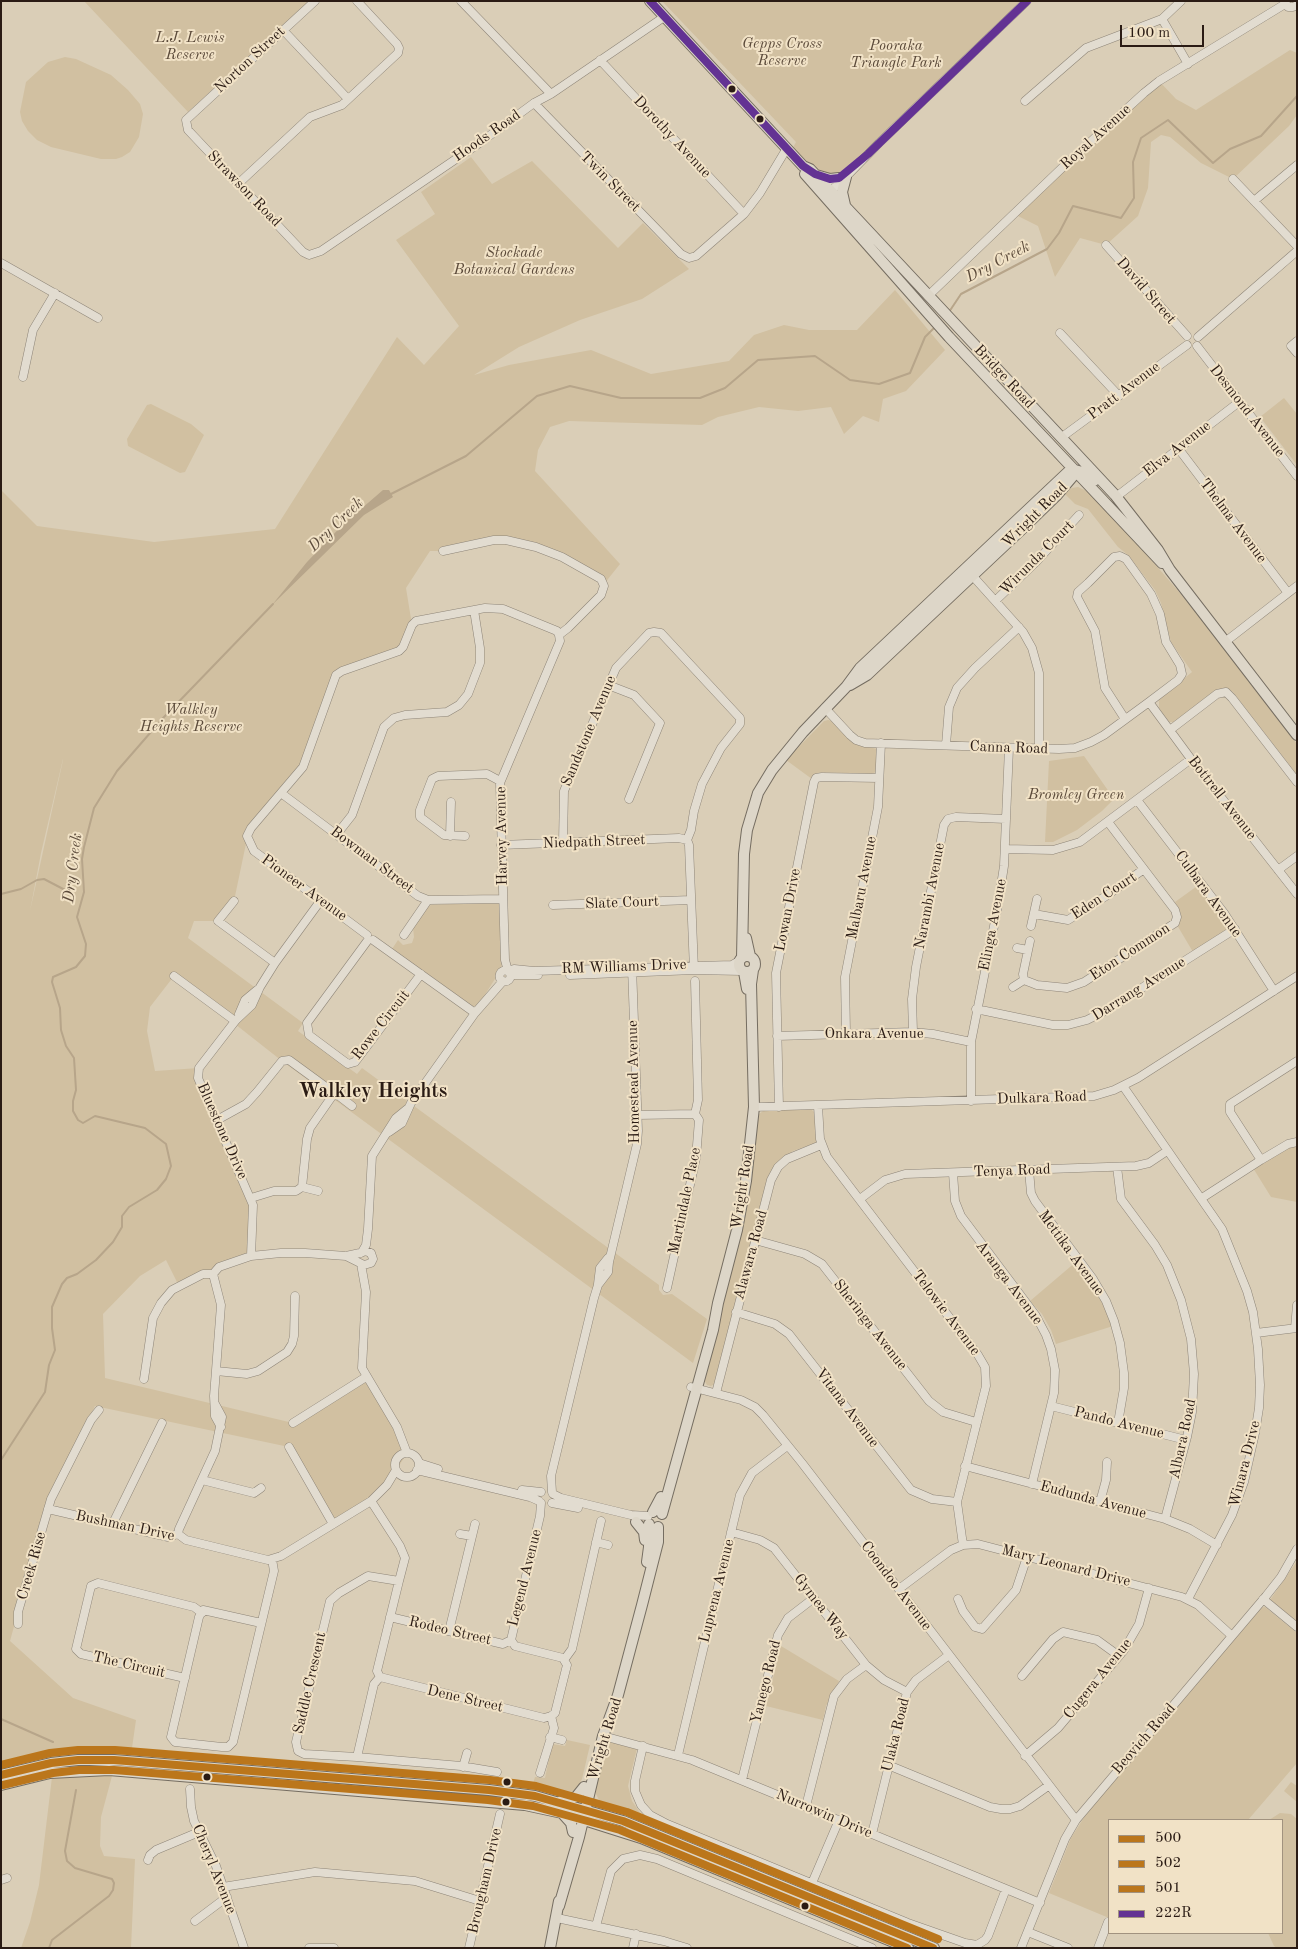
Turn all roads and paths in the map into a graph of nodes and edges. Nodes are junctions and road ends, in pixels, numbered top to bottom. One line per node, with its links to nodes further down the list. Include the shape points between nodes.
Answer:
1 (315, 1): 11 (street, Norton Street)
2 (357, 1): 15 (street, via 399,48 398,53)
3 (461, 1): 14 (street)
4 (650, 1): 9 (main road)
5 (1027, 1): 23 (street)
6 (1181, 1): 10 (street)
7 (1284, 3): 8 (street); 13 (street, Royal Avenue)
8 (1296, 6)
9 (664, 17): 12 (street, Hoods Road); 19 (main road)
10 (1162, 19): 13 (street); 16 (street, via 1086,48)
11 (283, 30): 15 (street); 18 (street, Norton Street)
12 (600, 60): 14 (street, Hoods Road); 29 (street, Dorothy Avenue)
13 (1188, 64): 37 (street, Royal Avenue, via 1144,93)
14 (551, 94): 17 (street, Hoods Road)
15 (348, 99): 25 (street, via 336,108 310,117)
16 (1025, 101)
17 (534, 103): 29 (street, Twin Street, via 681,254 689,258 696,256); 33 (street, Hoods Road, via 321,251)
18 (186, 120): 25 (street, Strawson Road, via 188,130)
19 (787, 148): 21 (main road); 29 (street)
20 (1297, 165): 27 (street)
21 (803, 166): 22 (main road); 26 (main road, via 806,174)
22 (815, 174): 23 (main road, via 830,179); 26 (main road)
23 (843, 177): 26 (street); 28 (main road)
24 (1232, 179): 27 (street)
25 (239, 183): 33 (street, Strawson Road)
26 (827, 193): 28 (main road, Bridge Road); 35 (main road, Bridge Road)
27 (1254, 201): 31 (street)
28 (845, 206): 35 (main road, Bridge Road)
29 (744, 214)
30 (1106, 245): 41 (street, David Street)
31 (1297, 246)
32 (1297, 251): 43 (street)
33 (309, 255)
34 (1, 263): 36 (street)
35 (902, 276): 37 (main road, Bridge Road); 38 (main road, Bridge Road)
36 (55, 293): 39 (street); 46 (street, via 32,330)
37 (928, 296): 38 (main road); 48 (main road, Bridge Road)
38 (920, 304): 50 (main road, Bridge Road)
39 (98, 318)
40 (1060, 333): 47 (street)
41 (1187, 336): 43 (street, via 1193,334); 44 (street)
42 (1297, 341): 45 (street, via 1292,346)
43 (1197, 342): 44 (street, via 1192,348); 49 (street, Desmond Avenue)
44 (1187, 345): 47 (street, Pratt Avenue)
45 (1297, 353)
46 (23, 377)
47 (1119, 396): 52 (street, Pratt Avenue)
48 (1024, 398): 50 (main road); 51 (main road, Bridge Road)
49 (1239, 402): 53 (street, Elva Avenue); 56 (street, Desmond Avenue)
50 (1015, 407): 54 (main road, Bridge Road)
51 (1054, 430): 52 (main road, Bridge Road); 55 (main road, via 1073,458)
52 (1062, 437): 59 (main road, Bridge Road)
53 (1178, 448): 59 (street, Elva Avenue); 66 (street, Thelma Avenue)
54 (1058, 452): 55 (main road, Bridge Road); 57 (main road)
55 (1075, 470): 57 (main road, Wright Road); 58 (main road, Bridge Road); 61 (main road, via 1089,476)
56 (1297, 476)
57 (1055, 490): 58 (main road, via 1074,485); 64 (main road, Wright Road)
58 (1093, 490): 63 (main road, Bridge Road)
59 (1116, 497): 61 (main road, Bridge Road)
60 (1079, 515): 67 (street, Wirunda Court)
61 (1138, 524): 63 (main road, Bridge Road)
62 (443, 551): 70 (street, via 506,540 562,557 601,580 604,586 601,594)
63 (1170, 570): 71 (main road, Bridge Road)
64 (969, 572): 67 (street); 74 (main road, Wright Road, via 860,668 846,688)
65 (1297, 586): 66 (street)
66 (1288, 593): 71 (street)
67 (995, 601): 69 (street)
68 (474, 610): 70 (street, via 503,609 557,631); 86 (street, via 416,621 399,651 338,673 303,767); 92 (street, via 480,663 468,694 447,712 405,715 394,718 384,727 352,815)
69 (1019, 627): 79 (street, via 956,688 949,707); 81 (street, via 1032,648 1039,673)
70 (559, 635): 84 (street, Harvey Avenue, via 560,640)
71 (1226, 642): 77 (main road, Bridge Road)
72 (608, 685): 87 (street, via 634,695 660,723); 95 (street, Sandstone Avenue, via 616,668 649,634 661,633 740,718 740,724 721,748 702,784); 96 (street, Sandstone Avenue, via 564,791)
73 (1149, 702): 75 (street, Canna Road); 75 (street, Canna Road, via 1178,680 1182,674 1180,665 1169,648 1151,594 1126,559 1114,557 1077,597 1095,631 1105,688); 76 (street, Bottrell Avenue)
74 (825, 708): 78 (street, Canna Road, via 856,740); 119 (main road, Wright Road, via 779,760 764,782 751,814 746,848 749,907)
75 (1125, 719): 81 (street, Canna Road, via 1082,746)
76 (1170, 730): 82 (street, Bottrell Avenue); 85 (street, via 1217,694 1226,692)
77 (1297, 735)
78 (881, 744): 79 (street, Canna Road); 83 (street, Malbaru Avenue)
79 (946, 745): 80 (street, Canna Road)
80 (1010, 748): 81 (street, Canna Road); 90 (street, Elinga Avenue)
81 (1040, 749)
82 (1191, 759): 88 (street); 101 (street, Bottrell Avenue)
83 (879, 778): 136 (street, Malbaru Avenue, via 875,824 846,968); 137 (street, Lowan Drive, via 822,777 814,782 776,966)
84 (500, 780): 93 (street, via 486,774 432,779 420,817); 97 (street, Harvey Avenue)
85 (1297, 782)
86 (281, 793): 92 (street, Bowman Street); 106 (street, Pioneer Avenue, via 247,836 254,851)
87 (629, 799)
88 (1137, 800): 91 (street); 112 (street, Culbara Avenue)
89 (451, 802): 93 (street)
90 (1006, 819): 98 (street, Elinga Avenue); 135 (street, Narambi Avenue, via 956,817 948,819 944,825 916,967 912,999)
91 (1108, 822): 98 (street, via 1084,840 1064,848 1041,851); 100 (street, Eton Common)
92 (338, 834): 107 (street, Bowman Street, via 418,896)
93 (450, 836): 94 (street)
94 (465, 836)
95 (687, 840): 96 (street, Niedpath Street); 108 (street, via 690,845)
96 (563, 843): 97 (street, Niedpath Street)
97 (501, 845): 103 (street, Harvey Avenue)
98 (1005, 849): 132 (street, Elinga Avenue, via 1000,892)
99 (1297, 856): 101 (street)
100 (1144, 869): 110 (street, Eden Court, via 1068,920); 126 (street, Eton Common, via 1177,912 1174,925 1075,986 1055,988)
101 (1278, 870): 102 (street, Bottrell Avenue)
102 (1297, 894)
103 (502, 899): 107 (street, Bowman Street); 123 (street, Harvey Avenue)
104 (1037, 899): 110 (street)
105 (234, 900): 118 (street, via 218,921)
106 (321, 900): 114 (street, Pioneer Avenue); 118 (street, Bluestone Drive)
107 (428, 900): 113 (street)
108 (691, 900): 109 (street, Slate Court); 120 (street)
109 (552, 905)
110 (1034, 914): 111 (street)
111 (1031, 926)
112 (1235, 929): 129 (street, Culbara Avenue); 132 (street, Darrang Avenue, via 1087,1020 1053,1025)
113 (404, 935)
114 (370, 938): 122 (street, Pioneer Avenue); 122 (street, Rowe Circuit, via 307,1023 309,1036 348,1064 355,1062)
115 (1030, 941): 117 (street)
116 (1018, 948): 117 (street)
117 (1028, 950): 126 (street, via 1022,974)
118 (275, 963): 134 (street, Bluestone Drive, via 252,1005)
119 (745, 965): 120 (street, RM Williams Drive); 145 (main road, Wright Road)
120 (694, 968): 121 (street, RM Williams Drive)
121 (632, 970): 123 (street, RM Williams Drive); 148 (street, Homestead Avenue)
122 (421, 974): 133 (street, Pioneer Avenue)
123 (505, 974): 133 (street)
124 (174, 976): 134 (street)
125 (1297, 976): 129 (street, Dulkara Road)
126 (1024, 980): 128 (street)
127 (695, 981): 130 (street, Martindale Place)
128 (1013, 987)
129 (1274, 991): 140 (street, Dulkara Road)
130 (695, 994): 131 (street); 147 (street, Martindale Place, via 698,1100)
131 (704, 994)
132 (976, 1009): 138 (street, Elinga Avenue)
133 (475, 1014): 164 (street, via 407,1109 397,1116 372,1156 368,1230 371,1240)
134 (236, 1019): 149 (street, Bluestone Drive, via 199,1068 198,1078)
135 (913, 1032): 136 (street, Onkara Avenue); 138 (street, Onkara Avenue)
136 (846, 1033): 137 (street, Onkara Avenue)
137 (777, 1036): 146 (street, Lowan Drive)
138 (970, 1042): 142 (street, Elinga Avenue)
139 (1297, 1060): 153 (street, via 1230,1104 1230,1112)
140 (1123, 1086): 142 (street, Dulkara Road, via 1086,1097); 152 (street, Winara Drive)
141 (333, 1095): 143 (street); 149 (street, via 289,1060 282,1061 246,1104); 157 (street, via 308,1133)
142 (971, 1101): 144 (street, Dulkara Road)
143 (352, 1106)
144 (818, 1106): 146 (street, Dulkara Road); 151 (street, Telowie Avenue)
145 (754, 1107): 146 (street, Dulkara Road); 175 (main road, Wright Road, via 743,1202 704,1365)
146 (779, 1107)
147 (695, 1114): 148 (street); 166 (street, Martindale Place, via 699,1120 696,1158)
148 (637, 1115): 194 (street, Homestead Avenue, via 637,1144 610,1254 600,1268)
149 (217, 1120): 159 (street, Bluestone Drive)
150 (1297, 1142): 153 (street)
151 (822, 1145): 161 (street, Telowie Avenue, via 827,1157); 162 (street, Alawara Road, via 791,1157 778,1167 771,1180)
152 (1167, 1151): 154 (street, Tenya Road, via 1145,1164); 160 (street, Winara Drive)
153 (1261, 1160): 160 (street)
154 (1117, 1167): 155 (street, Tenya Road); 183 (street, Albara Road, via 1121,1199 1164,1260 1187,1318 1194,1382)
155 (1030, 1170): 156 (street, Tenya Road); 182 (street, Mettika Avenue, via 1030,1186 1035,1201 1093,1279 1114,1321 1124,1373)
156 (953, 1172): 161 (street, Tenya Road, via 900,1174 885,1180); 177 (street, Aranga Avenue, via 955,1201 961,1216 1036,1316 1046,1335 1055,1370)
157 (302, 1187): 158 (street); 159 (street, via 296,1191 274,1191)
158 (318, 1191)
159 (251, 1198): 163 (street, Bluestone Drive)
160 (1202, 1198): 171 (street, Winara Drive, via 1222,1229 1238,1264 1251,1302)
161 (860, 1199): 179 (street, Telowie Avenue, via 982,1362 986,1383)
162 (754, 1240): 169 (street, Alawara Road); 179 (street, Sheringa Avenue, via 804,1254 822,1264 929,1401 943,1412)
163 (251, 1256): 164 (street, via 305,1253); 165 (street, via 219,1267)
164 (364, 1258): 173 (street, via 366,1292 362,1365)
165 (213, 1274): 172 (street, via 221,1305); 174 (street, via 203,1274 172,1290 161,1303 153,1318)
166 (667, 1288)
167 (295, 1296): 172 (street, via 294,1336 287,1352 258,1371 247,1374)
168 (1297, 1305): 170 (street)
169 (736, 1312): 176 (street, Alawara Road); 196 (street, Vitana Avenue, via 775,1324 789,1334 911,1490 932,1499)
170 (1296, 1328): 171 (street)
171 (1256, 1333): 212 (street, Winara Drive, via 1260,1385 1256,1433 1238,1502)
172 (216, 1371): 191 (street, via 215,1419 220,1427 215,1452)
173 (366, 1377): 181 (street); 186 (street, via 398,1431)
174 (144, 1379)
175 (694, 1387): 176 (street, Coondoo Avenue); 201 (main road, Wright Road)
176 (716, 1393): 185 (street, Coondoo Avenue, via 755,1407)
177 (1051, 1406): 182 (street, Pando Avenue); 192 (street, Aranga Avenue)
178 (99, 1410): 199 (street, Creek Rise, via 91,1420)
179 (976, 1422): 188 (street, Telowie Avenue)
180 (162, 1423): 204 (street)
181 (293, 1423)
182 (1118, 1423): 183 (street, Pando Avenue)
183 (1186, 1440): 200 (street, Albara Road)
184 (289, 1446): 205 (street)
185 (787, 1446): 207 (street, Luprena Avenue, via 748,1478 740,1495); 221 (street, Coondoo Avenue)
186 (403, 1454): 189 (street, via 416,1456); 190 (street, via 395,1461)
187 (1107, 1462): 197 (street)
188 (965, 1466): 192 (street, Eudunda Avenue); 196 (street, Telowie Avenue)
189 (418, 1467): 190 (street, via 410,1476); 194 (street); 198 (street)
190 (399, 1473): 195 (street)
191 (202, 1480): 193 (street, via 254,1493); 208 (street)
192 (1032, 1484): 197 (street, Eudunda Avenue)
193 (261, 1488)
194 (548, 1492): 198 (street, via 554,1498); 198 (street, via 539,1496); 201 (street)
195 (371, 1501): 205 (street); 219 (street, via 405,1558)
196 (957, 1502): 214 (street, Telowie Avenue)
197 (1100, 1502): 200 (street, Eudunda Avenue)
198 (545, 1503): 203 (street); 234 (street, Legend Avenue)
199 (48, 1509): 204 (street, Bushman Drive); 230 (street, Creek Rise, via 18,1612)
200 (1165, 1519): 212 (street, Eudunda Avenue)
201 (653, 1520): 203 (street); 218 (main road, Wright Road); 226 (main road, Wright Road, via 658,1542)
202 (601, 1521): 211 (street)
203 (636, 1522): 218 (main road, via 645,1537)
204 (113, 1524): 208 (street, Bushman Drive, via 168,1537)
205 (333, 1524): 217 (street)
206 (475, 1524): 210 (street)
207 (731, 1532): 222 (street, Gymea Way, via 770,1545); 250 (street, Luprena Avenue)
208 (178, 1534): 217 (street, Bushman Drive, via 186,1540 258,1558)
209 (460, 1534): 210 (street)
210 (472, 1536): 232 (street)
211 (596, 1542): 213 (street); 237 (street, via 572,1649)
212 (1217, 1544): 224 (street, Winara Drive)
213 (608, 1545)
214 (963, 1545): 216 (street, Mary Leonard Drive, via 982,1545); 221 (street, via 947,1552)
215 (1297, 1549): 225 (street, Beovich Road, via 1281,1577)
216 (1027, 1557): 220 (street, Mary Leonard Drive); 223 (street, via 1016,1590 982,1629 975,1627)
217 (272, 1558): 229 (street, via 274,1571)
218 (643, 1576): 226 (main road, Wright Road)
219 (399, 1581): 228 (street); 252 (street, Saddle Crescent, via 368,1576 330,1601 327,1612 296,1742 298,1751 304,1754)
220 (1149, 1588): 224 (street, Mary Leonard Drive); 236 (street, Cugera Avenue, via 1136,1630)
221 (898, 1589): 235 (street, Coondoo Avenue)
222 (814, 1598): 238 (street, Gymea Way); 258 (street, Yanego Road, via 786,1621 776,1640)
223 (958, 1599)
224 (1188, 1599): 233 (street, Mary Leonard Drive)
225 (1263, 1599): 231 (street); 233 (street, Beovich Road)
226 (640, 1609): 242 (main road, Wright Road)
227 (202, 1613): 229 (street, via 203,1610 211,1610); 241 (street); 241 (street, The Circuit, via 194,1607 98,1583 91,1586 76,1649 81,1654)
228 (390, 1617): 232 (street, Rodeo Street); 240 (street, via 377,1670)
229 (261, 1622): 241 (street, via 233,1742 228,1746 175,1742 171,1737)
230 (18, 1624)
231 (1297, 1627)
232 (449, 1631): 234 (street, Rodeo Street, via 503,1644)
233 (1232, 1636): 270 (street, Beovich Road)
234 (511, 1640): 237 (street, Rodeo Street, via 515,1646)
235 (949, 1655): 243 (street, Ulaka Road, via 916,1680); 251 (street, Coondoo Avenue)
236 (1119, 1656): 239 (street, via 1097,1640 1063,1632); 251 (street, Cugera Avenue, via 1058,1728)
237 (564, 1660): 244 (street, via 566,1665 555,1713)
238 (866, 1665): 243 (street, Gymea Way, via 884,1680); 264 (street, via 846,1679 834,1696)
239 (1022, 1676)
240 (380, 1677): 244 (street, Dene Street, via 544,1718); 252 (street, via 374,1684)
241 (185, 1678)
242 (620, 1687): 245 (main road, Wright Road); 261 (main road, Wright Road, via 599,1730)
243 (907, 1692): 253 (street, Ulaka Road)
244 (551, 1716): 246 (street, via 554,1728)
245 (603, 1736): 248 (street, Nurrowin Drive); 261 (main road, Wright Road)
246 (550, 1737): 247 (street); 256 (street)
247 (562, 1740)
248 (643, 1746): 250 (street, Nurrowin Drive); 276 (street, via 636,1791 641,1805 650,1815)
249 (466, 1753): 254 (street)
250 (678, 1755): 258 (street, Nurrowin Drive)
251 (1026, 1756): 260 (street, Coondoo Avenue)
252 (357, 1757): 254 (street)
253 (888, 1765): 260 (street, via 996,1808 1020,1806); 273 (street, Ulaka Road)
254 (463, 1767): 255 (street)
255 (497, 1772)
256 (540, 1773)
257 (1, 1774): 263 (main road, via 51,1763 114,1760 489,1790)
258 (742, 1780): 264 (street, Nurrowin Drive)
259 (1, 1785): 265 (main road, via 50,1773 109,1770 494,1801)
260 (1048, 1786): 270 (street, Coondoo Avenue)
261 (587, 1788): 263 (main road, via 576,1797); 266 (main road, Wright Road); 268 (main road)
262 (190, 1789): 272 (street, Cheryl Avenue, via 190,1807)
263 (559, 1802): 266 (main road)
264 (806, 1806): 269 (street, Nurrowin Drive)
265 (562, 1813): 266 (main road); 274 (main road)
266 (581, 1813): 268 (main road); 271 (main road); 274 (main road, Wright Road)
267 (500, 1814): 280 (street, Brougham Drive)
268 (604, 1814): 297 (main road)
269 (839, 1820): 273 (street, Nurrowin Drive); 276 (street)
270 (1076, 1820): 281 (street, Beovich Road, via 1065,1839)
271 (608, 1827): 274 (main road, via 591,1827); 296 (main road)
272 (199, 1832): 275 (street, via 156,1850); 277 (street, Cheryl Avenue)
273 (872, 1834): 278 (street, Nurrowin Drive)
274 (576, 1835): 282 (main road, Wright Road, via 559,1897)
275 (148, 1860)
276 (812, 1883): 278 (street, via 974,1946 985,1940)
277 (223, 1887): 279 (street, Cheryl Avenue); 280 (street, via 315,1872 416,1881)
278 (1006, 1889): 281 (street, Nurrowin Drive)
279 (227, 1897): 283 (street); 288 (street, Cheryl Avenue)
280 (480, 1901): 291 (street, Brougham Drive)
281 (1040, 1903): 286 (street, Beovich Road)
282 (557, 1918): 285 (street); 292 (main road, Wright Road)
283 (195, 1921)
284 (1108, 1922): 300 (street)
285 (596, 1926): 287 (street); 295 (street, via 611,1871 623,1859 640,1855 657,1859)
286 (1028, 1932): 298 (street, Beovich Road); 299 (street)
287 (636, 1934): 293 (street); 294 (street)
288 (244, 1948)
289 (309, 1948): 290 (street)
290 (334, 1948)
291 (469, 1948)
292 (550, 1948)
293 (633, 1948)
294 (687, 1948)
295 (872, 1948)
296 (908, 1948)
297 (934, 1948)
298 (1022, 1948)
299 (1068, 1948)
300 (1098, 1948)

